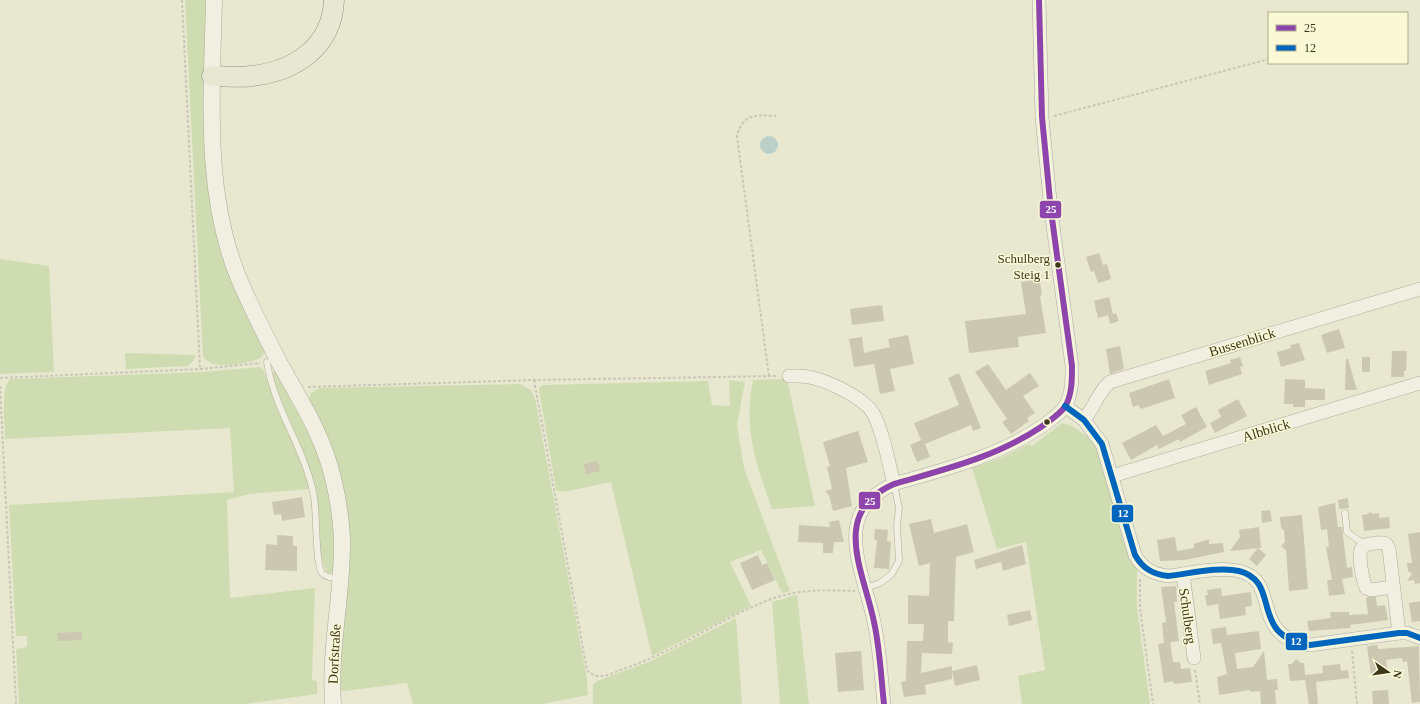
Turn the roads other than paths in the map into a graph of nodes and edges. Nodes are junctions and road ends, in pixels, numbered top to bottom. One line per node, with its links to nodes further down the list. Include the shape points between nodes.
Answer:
1 (214, 0): 4 (street, Dorfstraße)
2 (334, 0): 4 (main road, via 327,29 319,42 302,59 277,72 251,76)
3 (1039, 0): 9 (street, via 1042,117 1051,211 1072,366 1072,384)
4 (212, 76): 16 (street, Dorfstraße, via 212,142 223,228 239,278 279,362 314,422 333,475 340,514)
5 (1420, 288): 10 (street, Bussenblick, via 1110,382 1101,390)
6 (267, 362): 16 (lane, via 270,382 284,419 298,446 313,492 322,572 329,577)
7 (789, 376): 12 (street, via 812,377 826,382 866,405 877,423)
8 (1420, 383): 11 (street, Albblick)
9 (1065, 406): 10 (street); 12 (street, via 1046,423 1003,449 979,459)
10 (1084, 420): 11 (street, via 1102,444)
11 (1112, 476): 15 (street, Schulberg, via 1136,555 1145,569 1159,575)
12 (894, 484): 18 (lane, via 899,508 899,561 891,575 880,583); 18 (street, via 881,490 864,505 857,524 856,555)
13 (1345, 513): 14 (lane, via 1347,532)
14 (1365, 545): 17 (street, via 1387,544 1390,549); 17 (street, via 1360,553 1366,588 1371,590)
15 (1182, 574): 19 (street, Schulberg, via 1227,570 1244,573 1260,588 1271,622 1284,638 1300,643 1310,645); 21 (street, Schulberg)
16 (341, 578): 22 (street, Dorfstraße, via 332,663)
17 (1394, 587): 19 (street)
18 (866, 588): 23 (street, via 880,656)
19 (1399, 633): 20 (street, Schulberg)
20 (1420, 638)
21 (1194, 658)
22 (332, 704)
23 (884, 704)

